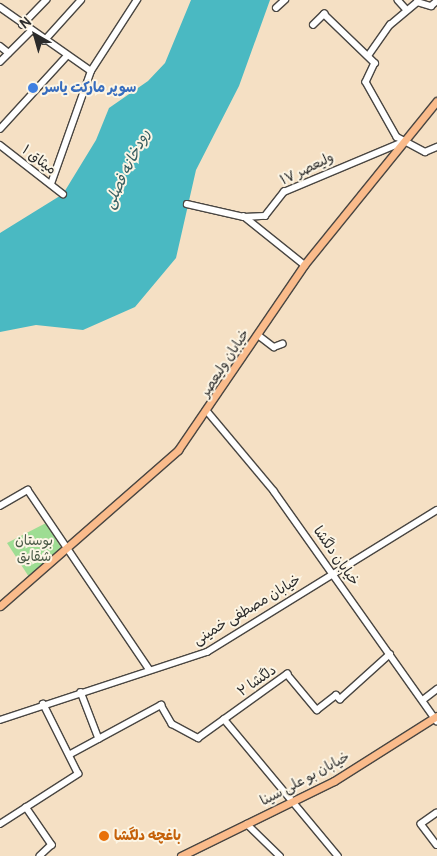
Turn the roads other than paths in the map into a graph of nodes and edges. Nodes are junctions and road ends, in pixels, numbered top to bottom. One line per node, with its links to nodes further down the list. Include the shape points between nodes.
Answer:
1 (46, 0): 10 (street)
2 (81, 0): 13 (street)
3 (285, 0): 8 (street)
4 (398, 0): 9 (street)
5 (134, 1): 19 (street)
6 (437, 1): 9 (street, via 431,6 417,2)
7 (0, 7): 10 (street)
8 (276, 8)
9 (407, 10): 17 (street, via 390,25)
10 (22, 25): 12 (street)
11 (313, 25): 17 (street, via 324,14)
12 (30, 32): 13 (street); 15 (street)
13 (44, 41): 16 (street)
14 (0, 46): 15 (street)
15 (9, 53): 18 (street)
16 (67, 56): 19 (street); 21 (street)
17 (368, 56): 22 (street, via 375,63 366,82)
18 (0, 62)
19 (91, 71): 25 (street)
20 (437, 101): 22 (main road, خیابان ولیعصر)
21 (0, 129)
22 (403, 142): 24 (street, via 425,152); 28 (street, ولیعصر ۱۷, via 284,192 265,216); 29 (main road, خیابان ولیعصر)
23 (0, 145): 25 (street, میثاق ۱)
24 (437, 147)
25 (51, 184): 26 (street, میثاق ۱)
26 (63, 194)
27 (187, 204): 28 (street)
28 (244, 217): 29 (street)
29 (304, 265): 30 (main road, خیابان ولیعصر)
30 (258, 335): 31 (street, via 274,347); 32 (main road, خیابان ولیعصر)
31 (282, 344)
32 (208, 412): 35 (main road, خیابان ولیعصر, via 178,450); 36 (street, خیابان دلگشا, via 274,491)
33 (0, 506): 35 (street, via 28,490)
34 (437, 510): 36 (street, خیابان مصطفی خمینی)
35 (68, 549): 37 (main road, خیابان ولیعصر); 39 (street)
36 (332, 572): 38 (street, خیابان دلگشا); 39 (street, خیابان مصطفی خمینی, via 207,652)
37 (0, 606)
38 (390, 654): 42 (street, خیابان دلگشا); 45 (street, دلگشا ۲, via 340,698 336,695 317,710 287,674)
39 (150, 670): 41 (street, خیابان مصطفی خمینی)
40 (437, 689): 42 (street)
41 (81, 692): 43 (street, خیابان مصطفی خمینی); 47 (street)
42 (423, 700): 44 (street, خیابان دلگشا)
43 (43, 704): 46 (street, خیابان مصطفی خمینی); 48 (street)
44 (436, 718): 49 (main road, خیابان بو علی سینا)
45 (224, 719): 47 (street, دلگشا ۲, via 198,738 172,724 161,705); 49 (street)
46 (0, 720)
47 (99, 739): 48 (street)
48 (69, 755): 50 (street, via 78,774)
49 (292, 801): 53 (main road, خیابان بو علی سینا); 58 (street)
50 (26, 807): 52 (street); 55 (street, via 52,845)
51 (437, 813): 54 (street, via 422,824)
52 (0, 824)
53 (247, 824): 56 (main road, خیابان بو علی سینا); 57 (street)
54 (437, 845)
55 (40, 856)
56 (181, 856)
57 (280, 856)
58 (338, 856)

